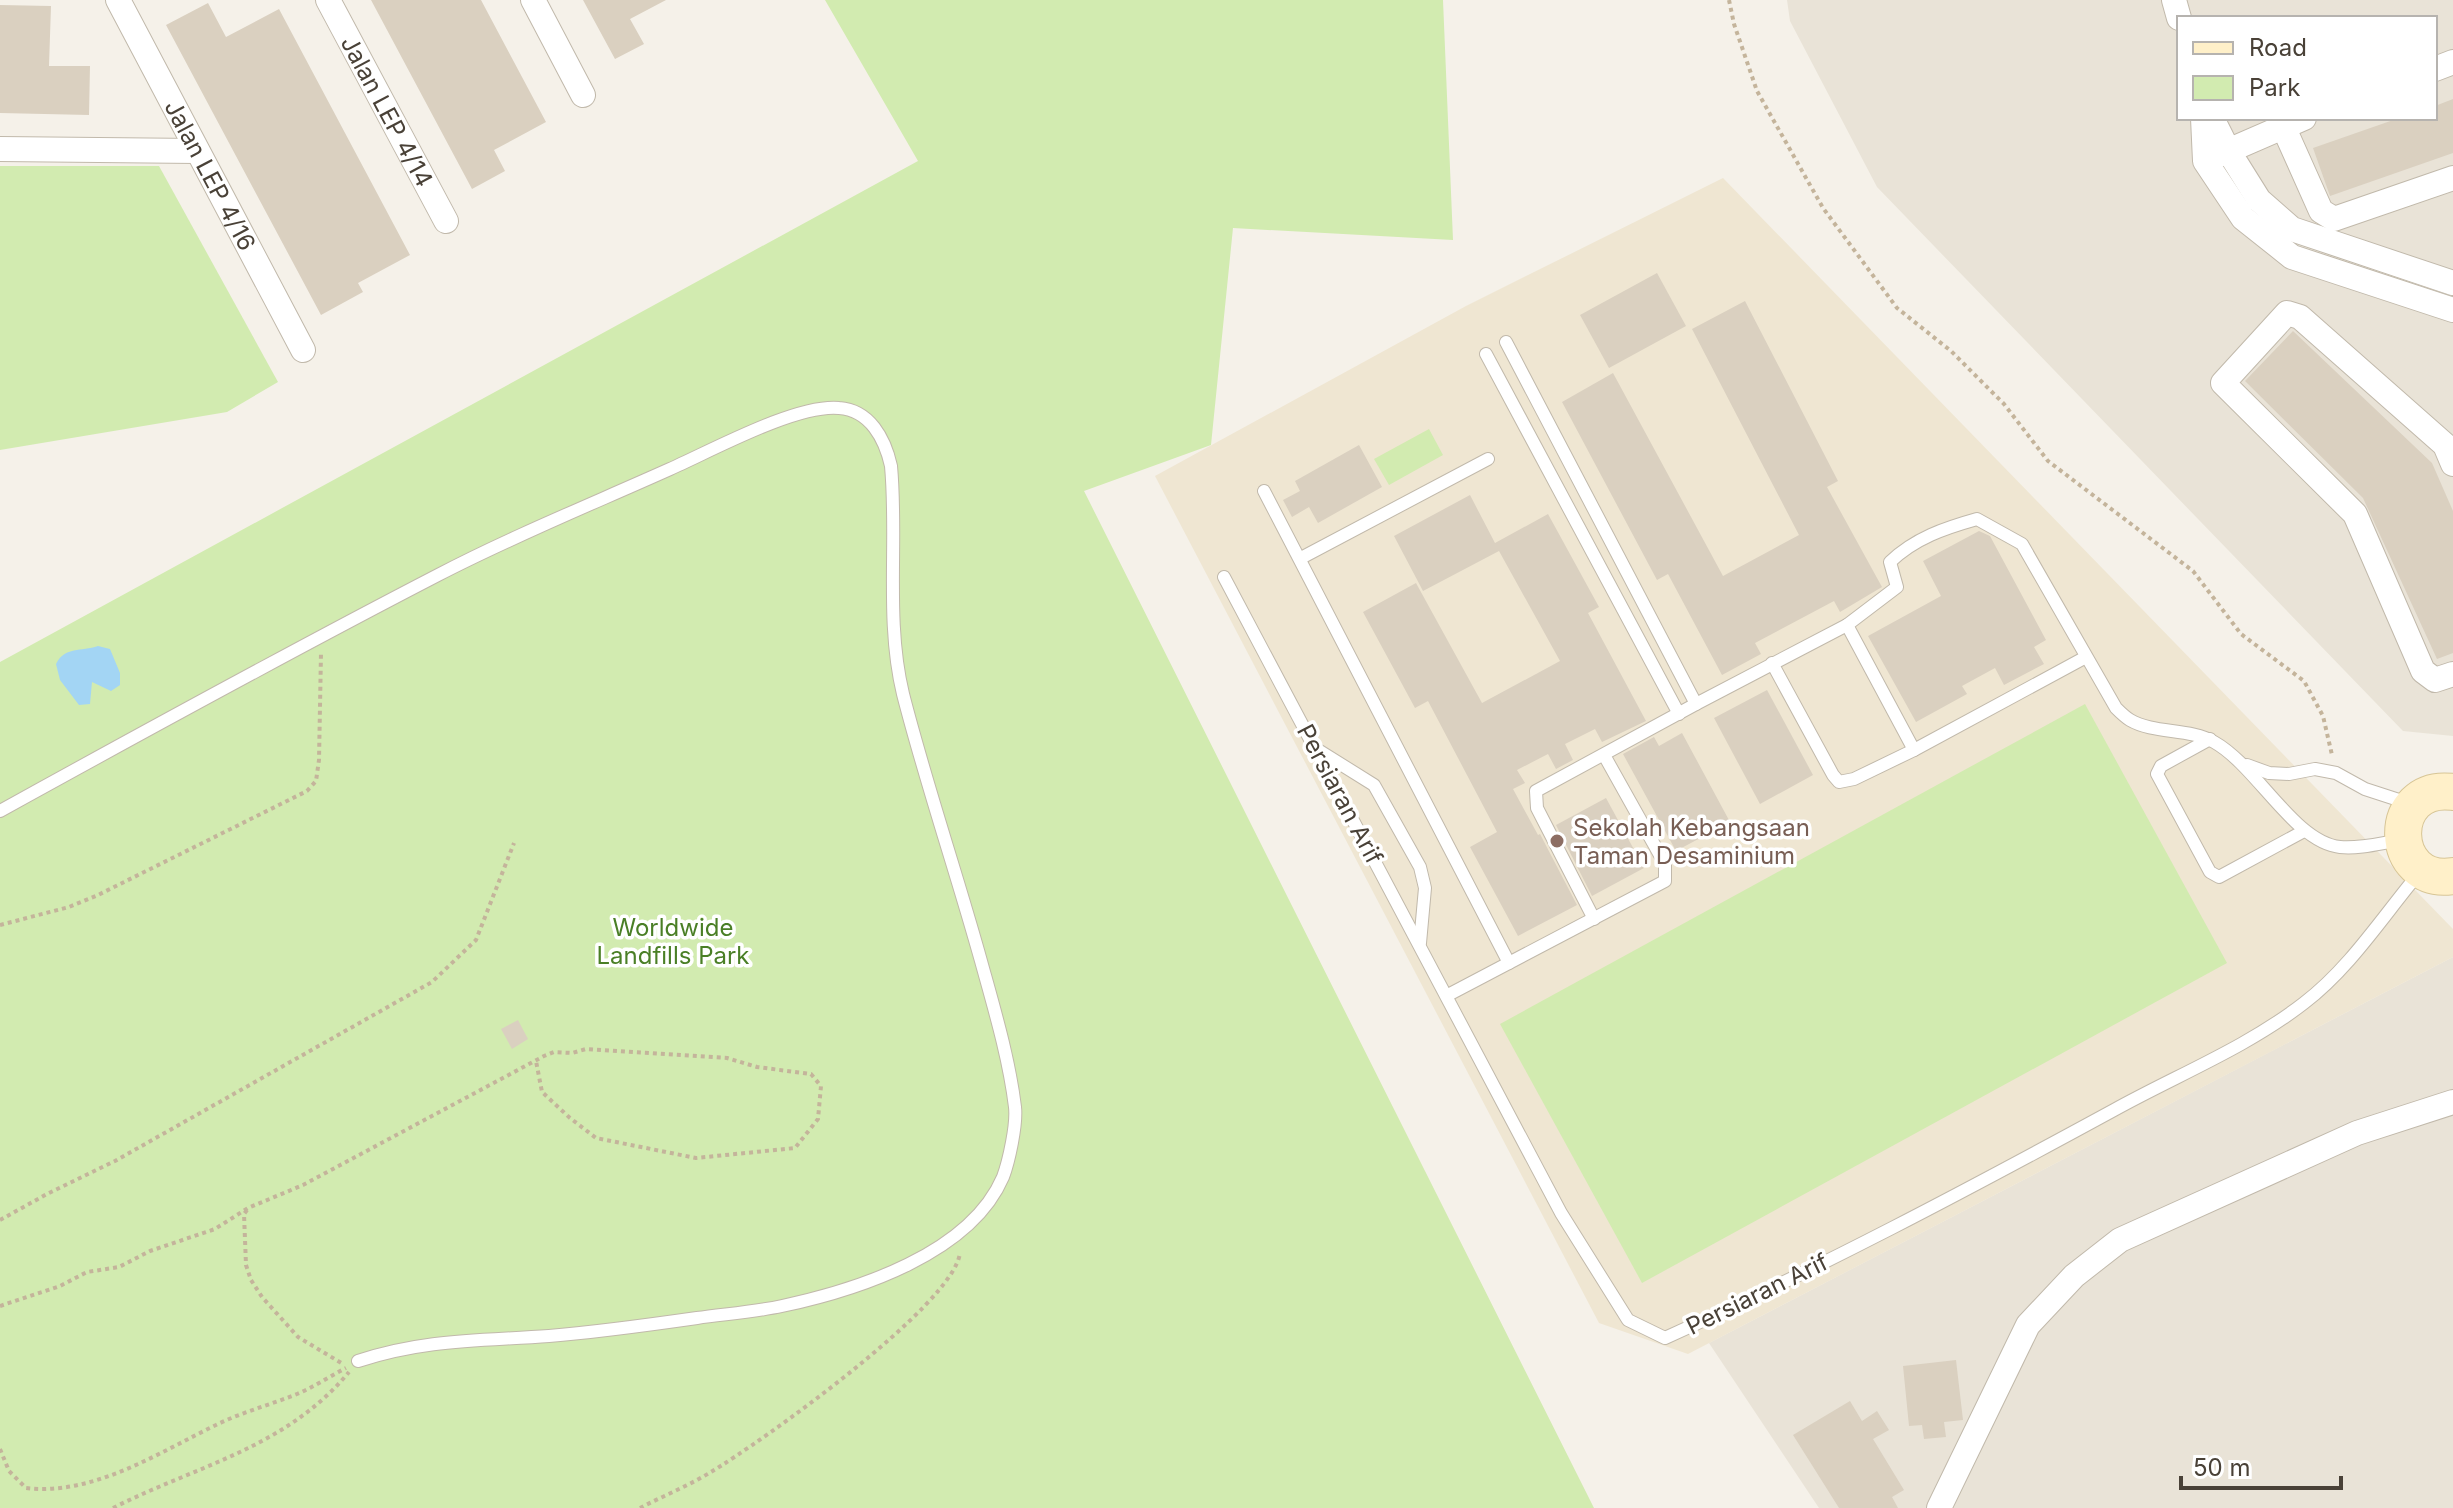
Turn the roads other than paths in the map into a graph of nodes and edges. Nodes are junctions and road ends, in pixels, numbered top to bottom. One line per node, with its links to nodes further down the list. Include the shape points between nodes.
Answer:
1 (118, 0): 9 (street, Jalan LEP 4/16)
2 (328, 0): 13 (street, Jalan LEP 4/14)
3 (533, 0): 4 (street)
4 (583, 95)
5 (2203, 120): 11 (street)
6 (2213, 120): 10 (street)
7 (2294, 122): 10 (street); 12 (street, via 2321,211 2334,219)
8 (0, 149): 9 (street)
9 (197, 151): 17 (street, Jalan LEP 4/16)
10 (2229, 152): 11 (street); 14 (street, via 2259,200 2292,229)
11 (2205, 161): 15 (street, via 2243,218 2292,257)
12 (2453, 178)
13 (446, 221)
14 (2453, 283)
15 (2453, 310)
16 (1506, 342): 28 (lane)
17 (303, 350)
18 (1486, 354): 29 (lane)
19 (2450, 450): 27 (street, via 2300,317 2287,313 2223,383 2355,514 2423,671 2435,680)
20 (1488, 459): 22 (lane)
21 (1264, 491): 22 (lane)
22 (1301, 558): 43 (lane)
23 (1224, 577): 31 (lane, Persiaran Arif)
24 (1847, 625): 25 (lane, via 1897,587 1890,562 1902,551 1935,531 1977,519 2022,544); 26 (lane); 32 (lane)
25 (2086, 657): 30 (lane, via 2116,708 2132,721); 32 (lane)
26 (1772, 663): 28 (lane); 32 (lane, via 1839,782)
27 (2453, 674)
28 (1696, 704): 29 (lane)
29 (1679, 714): 33 (lane)
30 (2210, 739): 34 (lane); 38 (lane, via 2161,766 2157,774 2210,872 2219,877)
31 (1316, 748): 42 (lane, Persiaran Arif); 42 (lane, via 1374,785 1420,867 1425,888)
32 (1914, 750)
33 (1604, 755): 41 (lane, via 1536,791 1537,808); 41 (lane, via 1665,864 1665,881)
34 (2244, 764): 36 (lane, via 2269,773 2336,773); 38 (lane)
35 (2453, 792): 36 (street, via 2436,792)
36 (2414, 805): 39 (street)
37 (0, 811): 46 (lane, via 440,573 796,414 841,408 874,425 891,466 895,637 902,688 997,1017 1015,1111 1003,1177 955,1236 866,1284 780,1306 590,1333 457,1340 395,1349)
38 (2304, 831): 39 (lane, via 2337,847)
39 (2403, 839): 40 (street, via 2413,862)
40 (2438, 873): 44 (lane, Persiaran Arif, via 2337,974 2247,1041 1968,1189 1665,1338 1628,1320 1561,1213)
41 (1594, 919): 43 (lane)
42 (1420, 943): 44 (lane, Persiaran Arif)
43 (1509, 963): 44 (lane)
44 (1448, 995)
45 (2453, 1102): 47 (street, via 2357,1133 2120,1240 2074,1276 2028,1325)
46 (358, 1361)
47 (1939, 1508)

